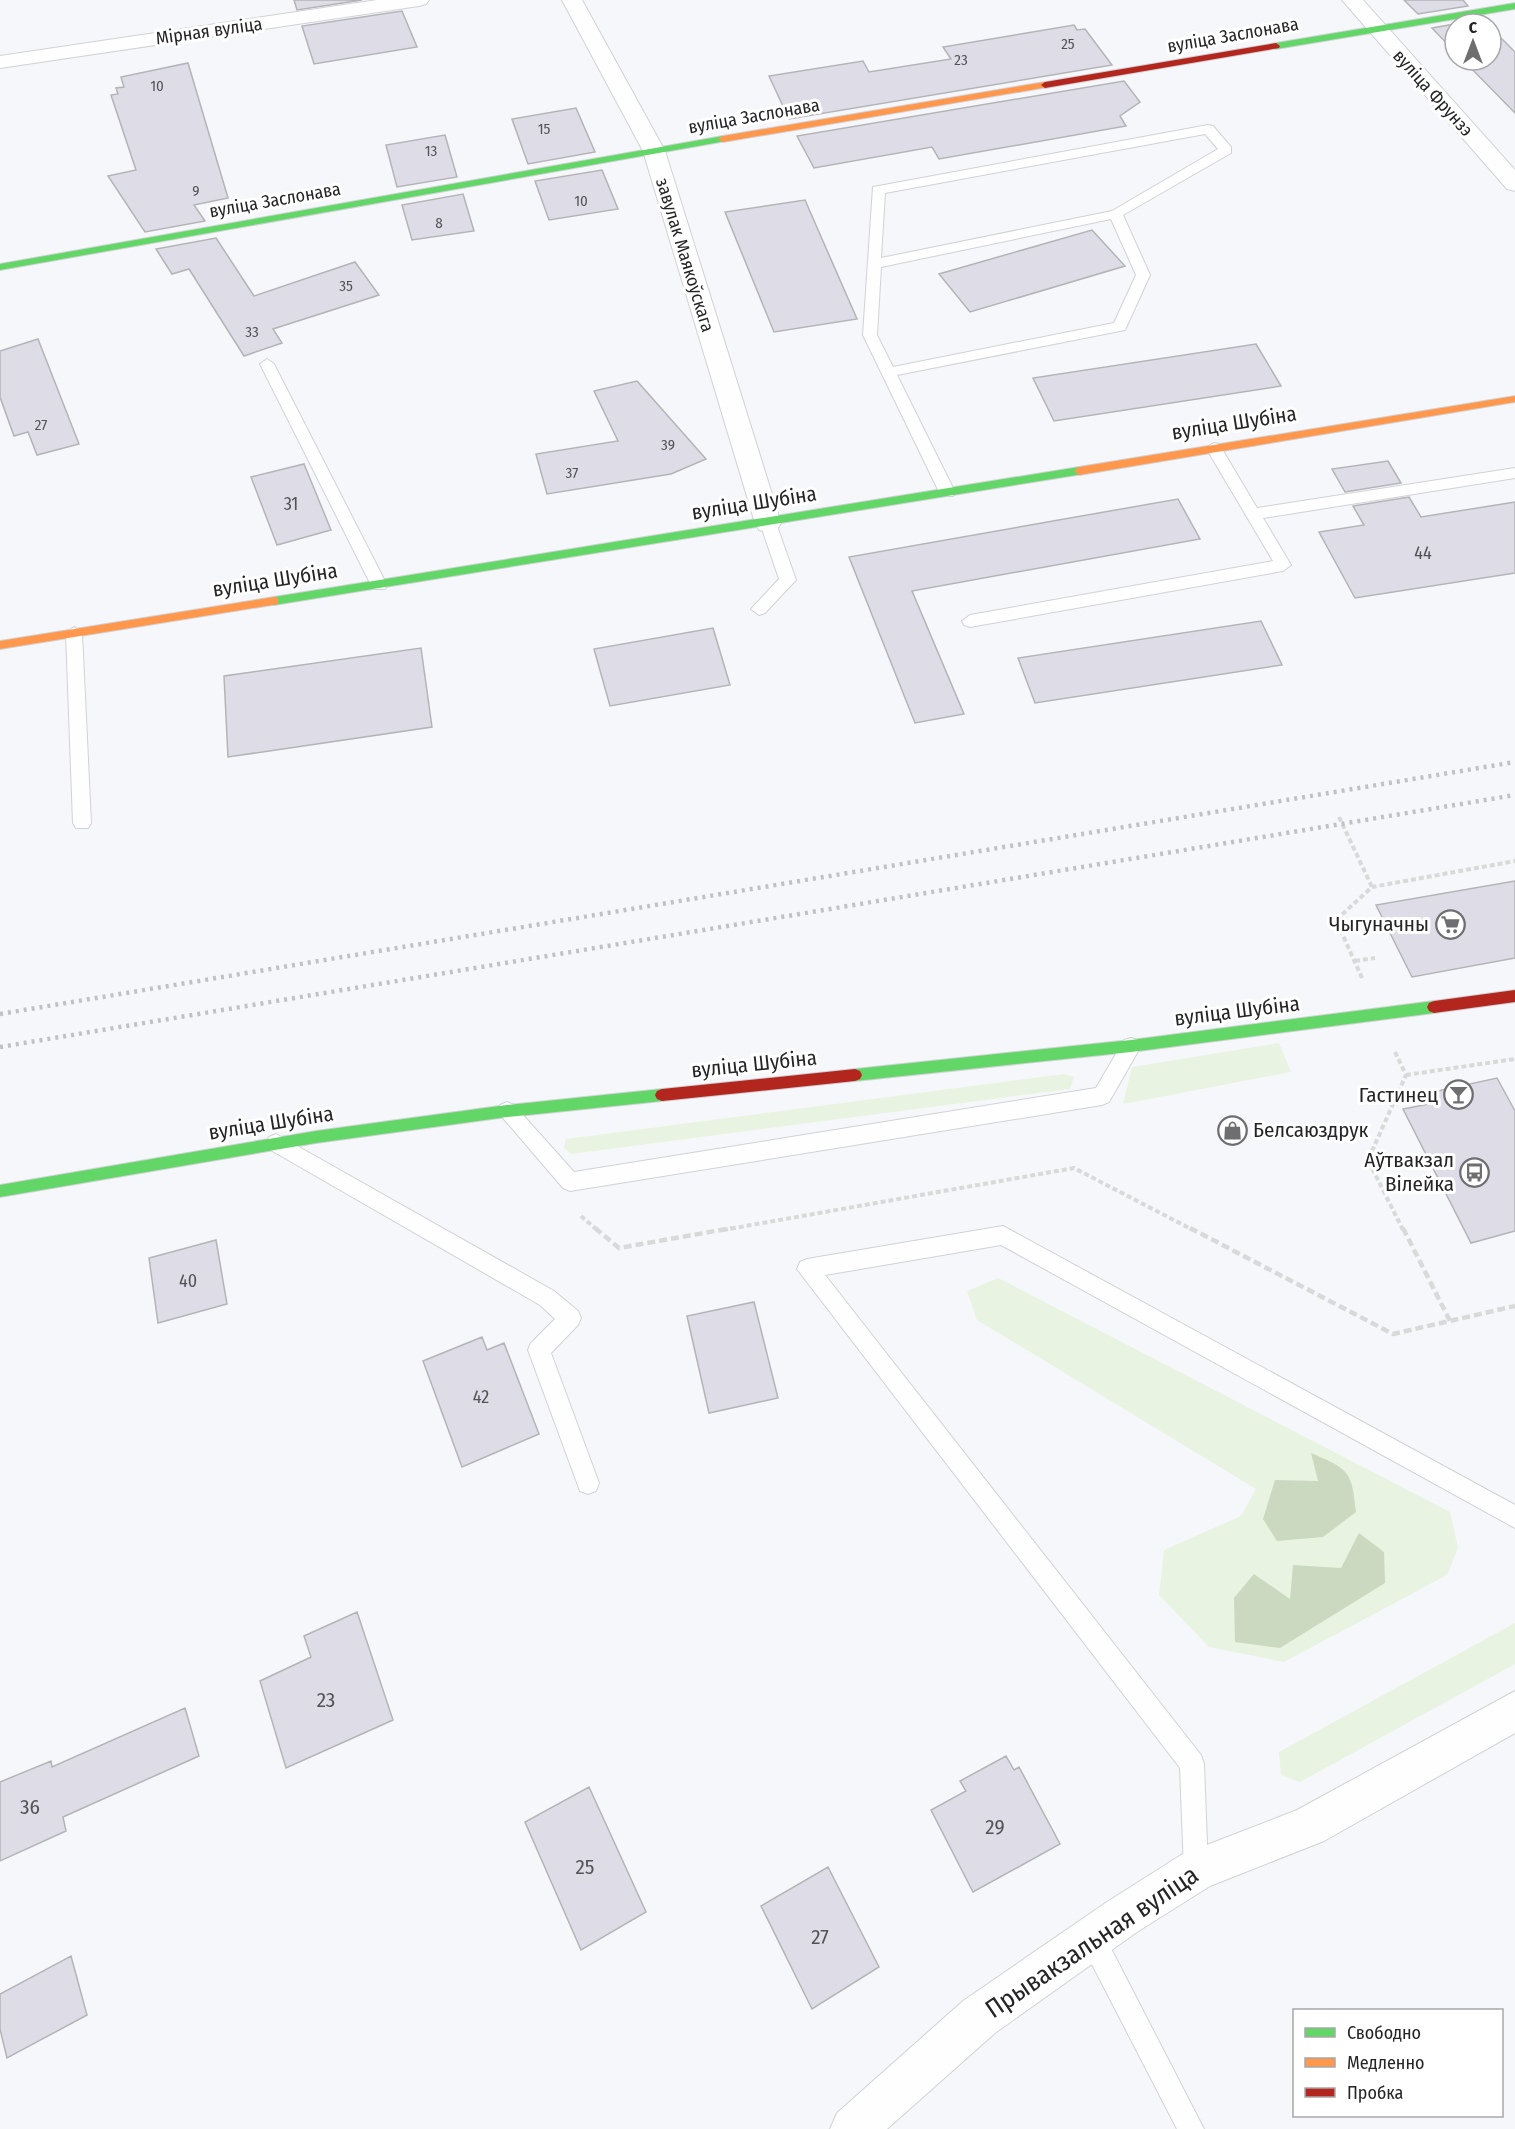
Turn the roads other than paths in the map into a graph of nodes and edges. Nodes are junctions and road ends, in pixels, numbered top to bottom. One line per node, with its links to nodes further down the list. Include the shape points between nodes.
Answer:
1 (419, 0): 6 (street, Мірная вуліца)
2 (572, 0): 7 (street, завулак Маякоўскага)
3 (1352, 0): 5 (street, вуліца Фрунзэ)
4 (1515, 6): 5 (street, вуліца Заслонава)
5 (1376, 29): 7 (street, вуліца Заслонава); 8 (street, вуліца Фрунзэ)
6 (0, 62)
7 (654, 151): 11 (street, вуліца Заслонава); 19 (street, завулак Маякоўскага)
8 (1515, 184)
9 (1116, 214): 10 (lane); 10 (lane, via 1226,150 1208,129 878,190); 13 (lane, via 1143,275 1120,327)
10 (873, 264): 13 (lane, via 870,335)
11 (0, 267)
12 (267, 364): 20 (lane)
13 (890, 372): 17 (lane)
14 (1515, 399): 15 (street, вуліца Шубіна)
15 (1214, 448): 17 (street, вуліца Шубіна); 18 (lane)
16 (1515, 473): 18 (lane)
17 (947, 492): 19 (street, вуліца Шубіна)
18 (1253, 514): 22 (lane, via 1283,566)
19 (768, 523): 20 (street, вуліца Шубіна); 21 (lane, via 789,580)
20 (379, 585): 23 (street, вуліца Шубіна)
21 (759, 609)
22 (970, 621)
23 (74, 633): 24 (street, вуліца Шубіна); 25 (lane)
24 (0, 645)
25 (82, 823)
26 (1515, 996): 27 (street, вуліца Шубіна)
27 (1131, 1046): 28 (street, вуліца Шубіна); 28 (lane, via 1102,1096 570,1182)
28 (507, 1111): 29 (street, вуліца Шубіна)
29 (276, 1143): 30 (street, вуліца Шубіна); 31 (lane, via 547,1298 570,1318 539,1350)
30 (0, 1191)
31 (588, 1483)
32 (1515, 1517): 34 (lane, via 1003,1235 807,1269 1192,1764)
33 (1515, 1711): 34 (street, Прывакзальная вуліца, via 1309,1826)
34 (1197, 1870): 35 (street, Прывакзальная вуліца)
35 (1092, 1938): 36 (street, Прывакзальная вуліца, via 980,2017); 37 (lane)
36 (853, 2129)
37 (1191, 2129)

